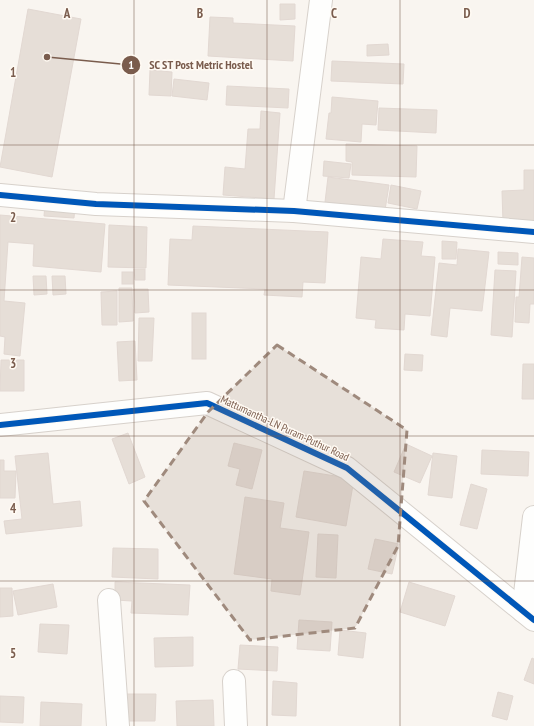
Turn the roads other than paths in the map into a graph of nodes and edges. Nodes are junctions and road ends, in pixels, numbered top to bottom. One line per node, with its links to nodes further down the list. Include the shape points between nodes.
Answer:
1 (321, 0): 3 (street)
2 (0, 194): 3 (street, via 96,204)
3 (294, 211): 4 (street)
4 (534, 232)
5 (0, 425): 9 (street, Mattumantha-LN Puram-Puthur Road, via 207,403 347,468)
6 (534, 517): 7 (street)
7 (532, 556): 9 (street)
8 (109, 600): 11 (street)
9 (528, 616)
10 (234, 681): 12 (street)
11 (118, 726)
12 (236, 726)

